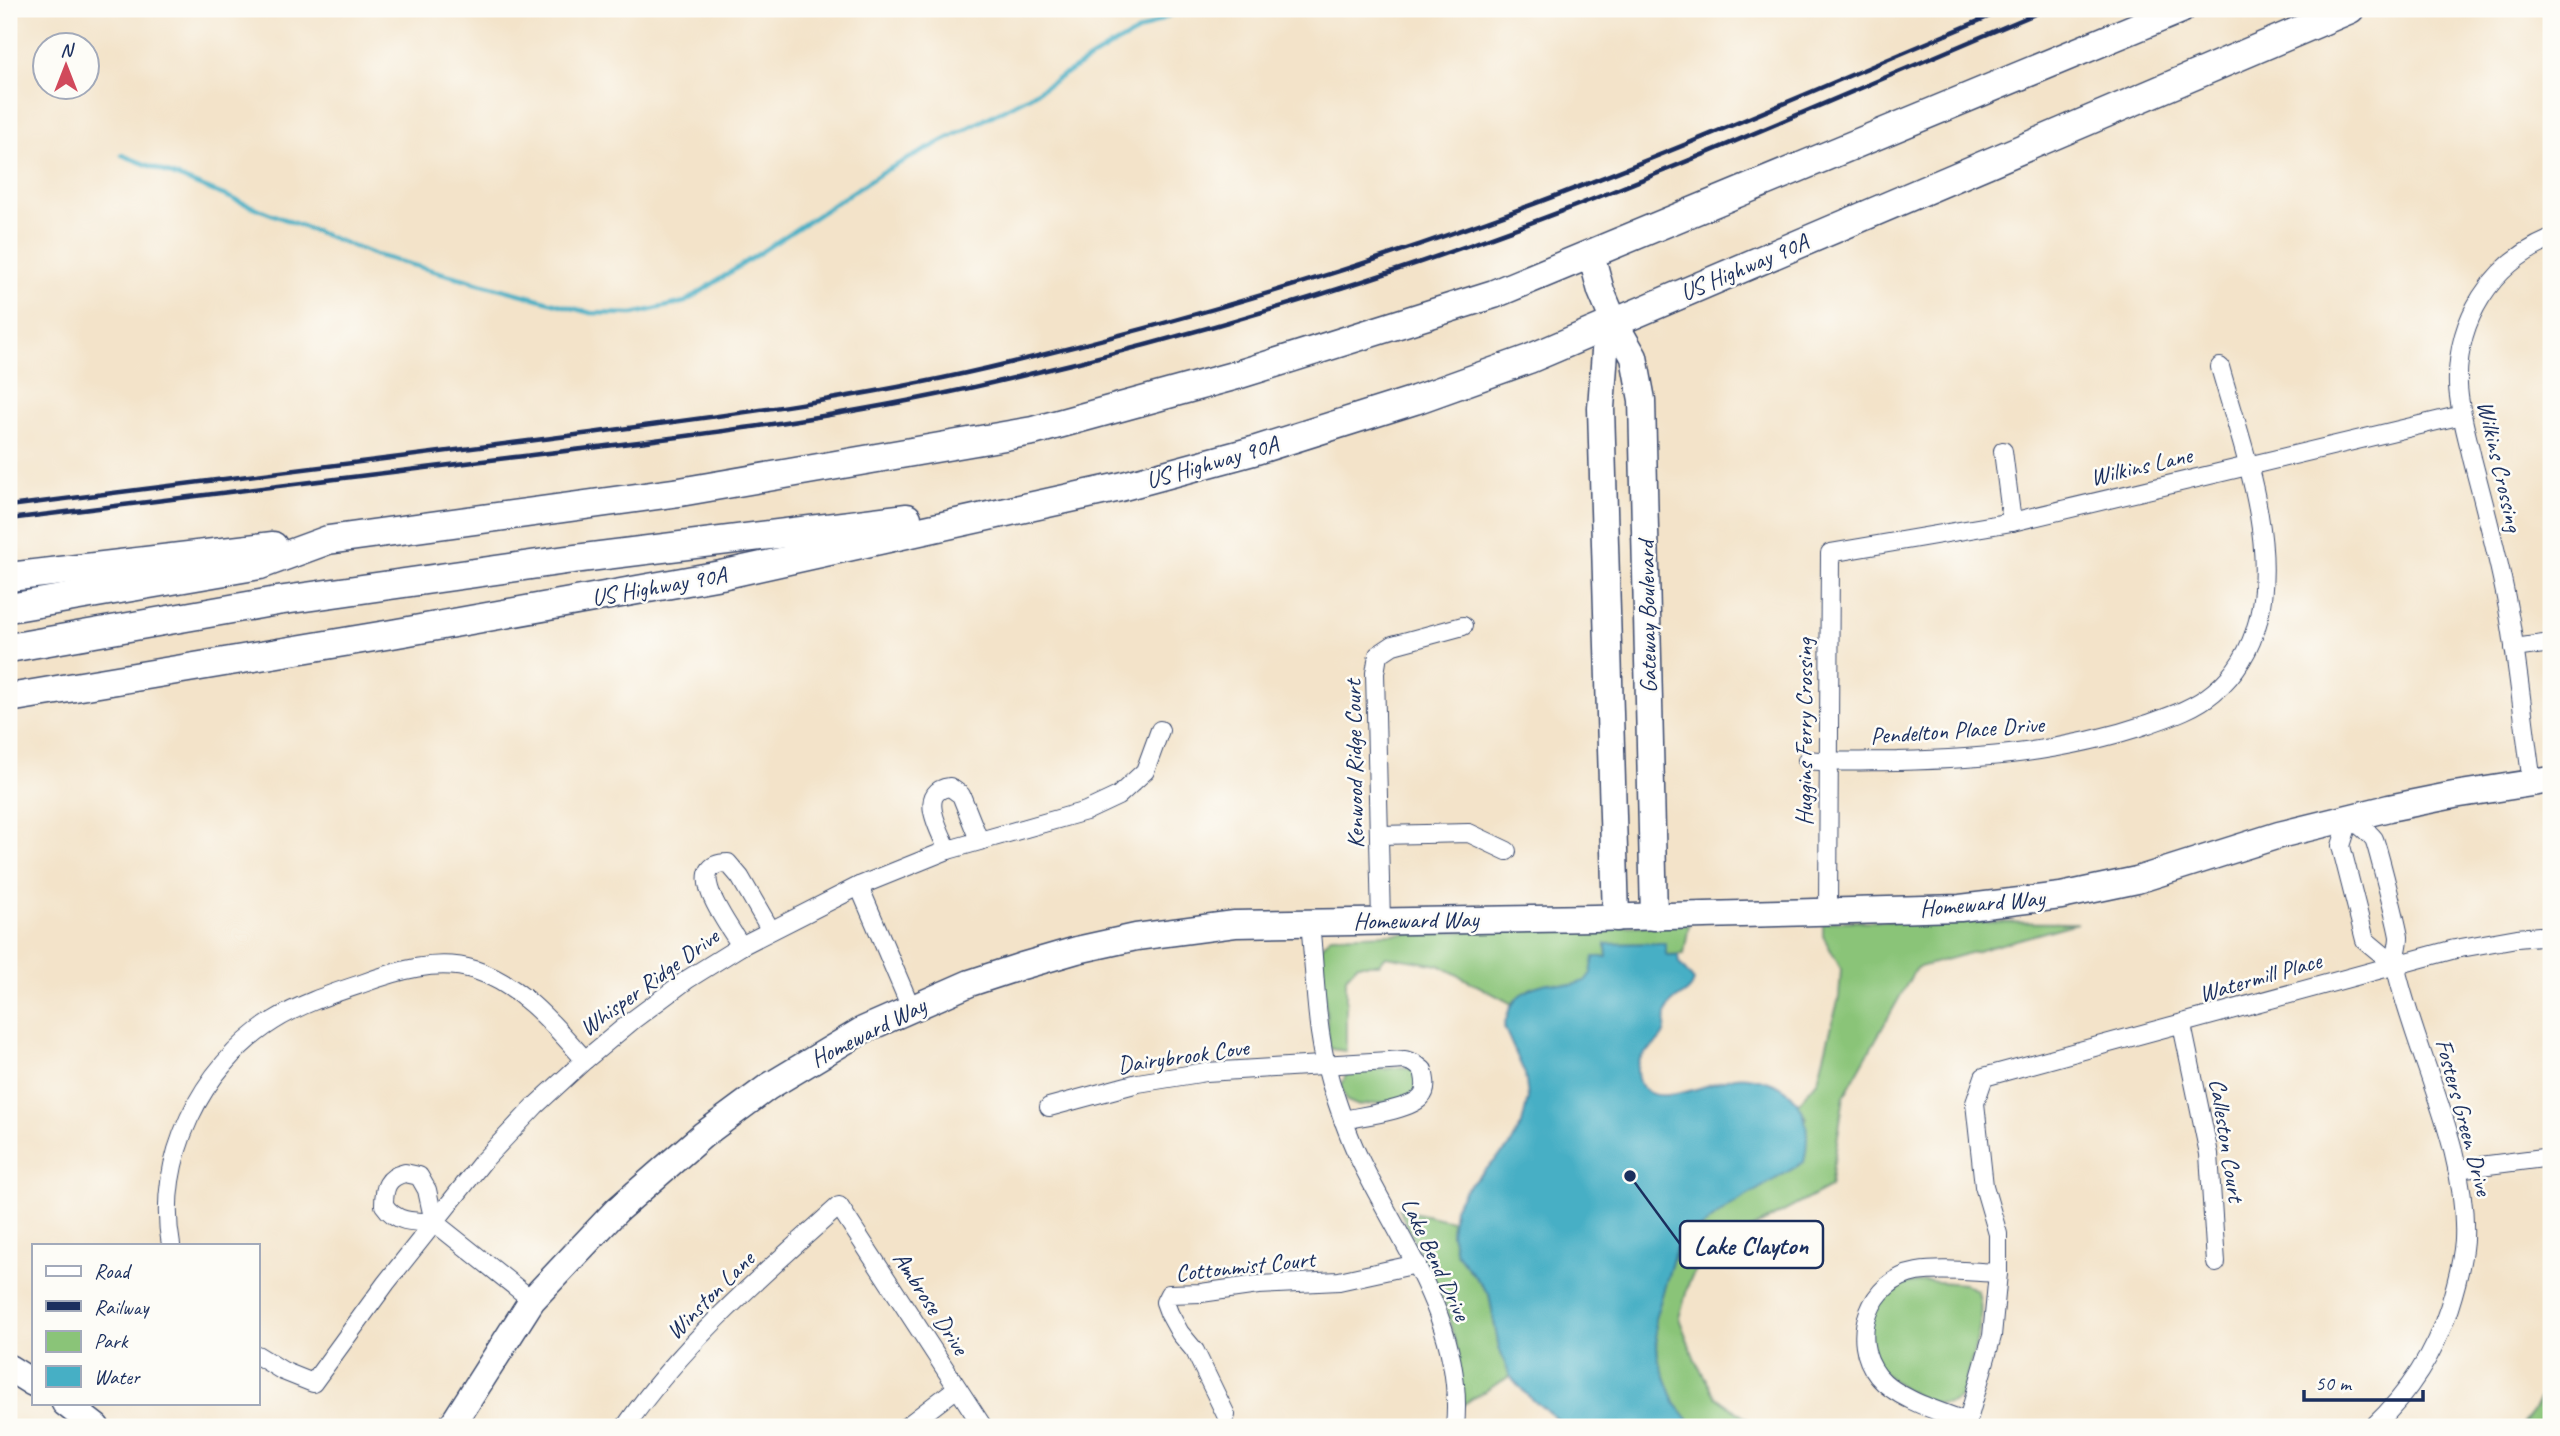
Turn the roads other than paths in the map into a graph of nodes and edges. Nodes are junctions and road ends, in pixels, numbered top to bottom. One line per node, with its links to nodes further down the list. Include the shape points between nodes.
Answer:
1 (2181, 9): 4 (main road)
2 (2350, 9): 5 (main road, US Highway 90A)
3 (2551, 239): 7 (street, Wilkins Crossing, via 2506,265 2470,316 2458,372)
4 (1591, 254): 5 (street, Gateway Boulevard); 12 (main road, via 1494,294 1388,328 1033,431 680,492)
5 (1614, 322): 10 (main road, US Highway 90A, via 1529,359 1391,408 1240,455); 32 (street, Gateway Boulevard, via 1634,357 1642,400); 33 (street, Gateway Boulevard, via 1606,337 1601,408)
6 (2220, 368): 9 (street, Pendelton Place Drive)
7 (2462, 415): 9 (street, Wilkins Lane); 19 (street, Wilkins Crossing)
8 (2003, 452): 11 (street)
9 (2248, 466): 11 (street, Wilkins Lane); 23 (street, Pendelton Place Drive, via 2262,537 2263,593 2241,663 2215,691 2182,711 2137,728 2038,751 1946,760)
10 (1032, 506): 18 (main road, via 566,560 277,601); 20 (main road, US Highway 90A, via 721,575)
11 (2012, 522): 13 (street, Wilkins Lane)
12 (327, 540): 14 (main road); 15 (main road, via 260,565)
13 (1830, 553): 23 (street, Huggins Ferry Crossing)
14 (9, 578)
15 (9, 608)
16 (1463, 626): 26 (street, Kenwood Ridge Court, via 1393,645 1378,656)
17 (2551, 643): 19 (street)
18 (9, 648)
19 (2514, 648): 24 (street, Wilkins Crossing)
20 (9, 698)
21 (1160, 730): 27 (street, Whisper Ridge Drive, via 1145,771 1118,796 1086,811)
22 (1807, 760): 23 (street, Pendelton Place Drive)
23 (1829, 762): 31 (street, Huggins Ferry Crossing)
24 (2542, 781): 25 (street, Homeward Way)
25 (2350, 817): 31 (street, Homeward Way, via 2137,880 2061,896 1960,908); 39 (street, Fosters Green Drive, via 2374,840 2399,937); 39 (street, via 2342,846 2365,940)
26 (1380, 835): 29 (street, via 1469,833); 34 (street, Kenwood Ridge Court)
27 (979, 840): 28 (street, Whisper Ridge Drive); 28 (street, via 961,795 950,787 942,788 931,803)
28 (948, 850): 30 (street, Whisper Ridge Drive)
29 (1507, 851)
30 (859, 886): 36 (street, Whisper Ridge Drive); 40 (street)
31 (1828, 911): 32 (street, Homeward Way)
32 (1654, 917): 33 (street, Homeward Way)
33 (1616, 918): 34 (street, Homeward Way)
34 (1381, 920): 35 (street, Homeward Way)
35 (1310, 922): 40 (street, Homeward Way, via 1235,924 1125,939 1022,966); 43 (street, Lake Bend Drive)
36 (769, 929): 38 (street, Whisper Ridge Drive); 38 (street, via 727,863 711,867 706,873 707,886)
37 (2551, 935): 39 (street, Watermill Place, via 2455,949)
38 (741, 946): 42 (street, Whisper Ridge Drive, via 677,987)
39 (2395, 965): 41 (street, Watermill Place); 47 (street, Fosters Green Drive)
40 (911, 1008): 54 (street, Homeward Way, via 809,1061 703,1135 618,1210)
41 (2182, 1024): 51 (street, Calleston Court, via 2209,1154); 53 (street, Watermill Place, via 1984,1077 1975,1103 1984,1186 1998,1234)
42 (585, 1060): 49 (street, Whisper Ridge Drive, via 484,1160); 50 (street, via 550,1021 507,985 456,966 385,975 288,1012 227,1060 187,1121 170,1188)
43 (1325, 1065): 44 (street, Dairybrook Cove, via 1206,1072 1138,1083); 45 (street, Lake Bend Drive); 45 (street, via 1405,1060 1423,1070 1420,1098)
44 (1049, 1107)
45 (1343, 1119): 52 (street, Lake Bend Drive)
46 (2551, 1157): 47 (street)
47 (2457, 1169): 68 (street, Fosters Green Drive, via 2464,1234 2456,1286 2434,1348 2419,1374)
48 (839, 1206): 58 (street, Ambrose Drive); 64 (street, Winston Lane, via 715,1321)
49 (434, 1222): 54 (street); 55 (street, Whisper Ridge Drive, via 313,1383)
50 (171, 1244)
51 (2216, 1263)
52 (1417, 1264): 60 (street, Cottonmist Court, via 1339,1281 1169,1294 1165,1303 1169,1313 1195,1350); 67 (street, Lake Bend Drive, via 1447,1341)
53 (1998, 1273): 61 (street, via 1992,1336); 61 (street, via 1916,1272 1897,1279 1880,1291 1864,1326 1868,1360 1878,1377 1894,1391)
54 (532, 1300): 63 (street, Homeward Way)
55 (259, 1356)
56 (9, 1368): 57 (street)
57 (32, 1382)
58 (957, 1388): 65 (street); 66 (street, Ambrose Drive)
59 (66, 1404): 62 (street)
60 (1226, 1415)
61 (1967, 1425)
62 (96, 1427)
63 (451, 1427)
64 (625, 1427)
65 (906, 1427)
66 (983, 1427)
67 (1455, 1427)
68 (2373, 1427)

